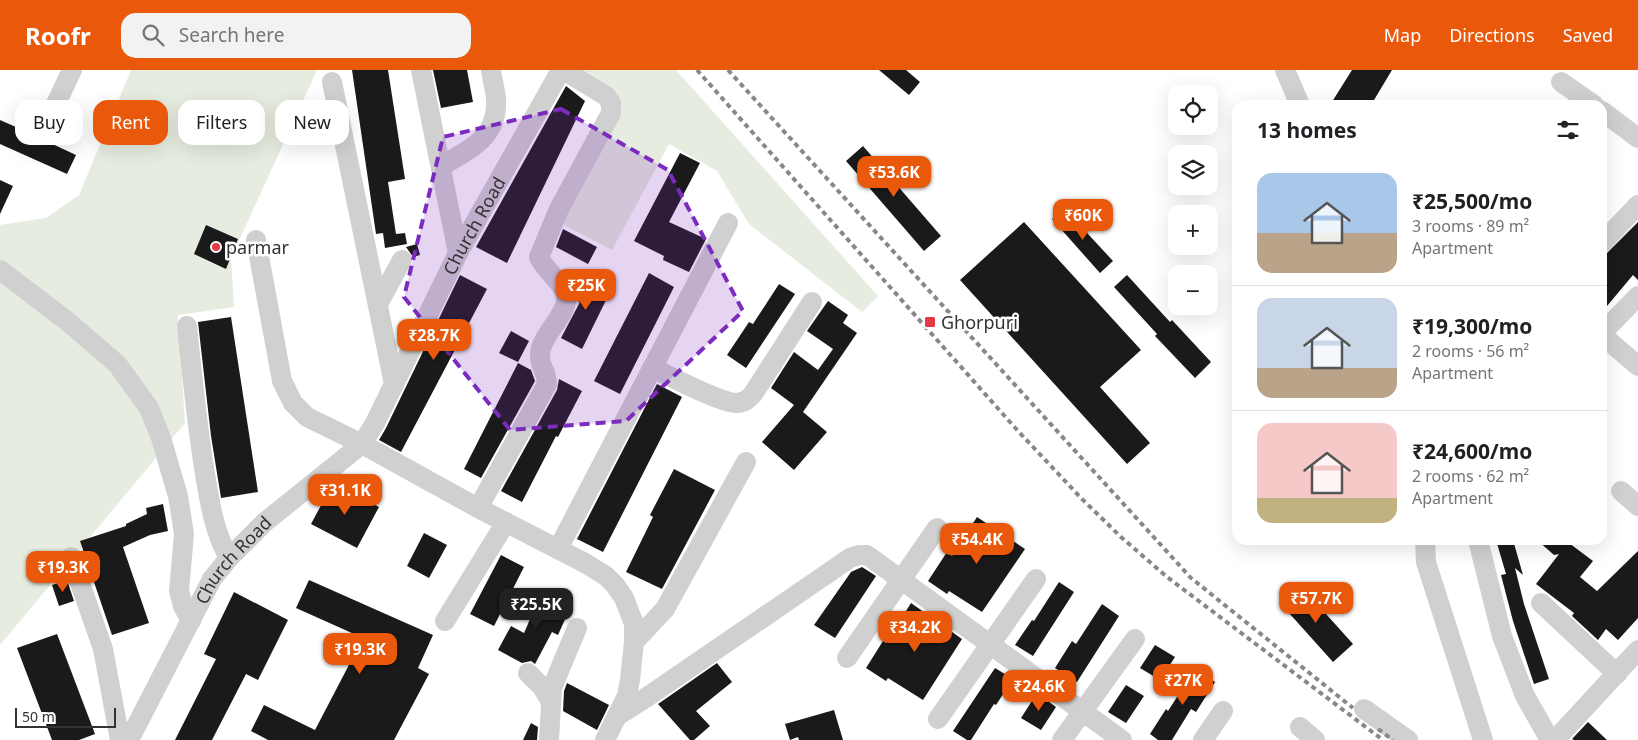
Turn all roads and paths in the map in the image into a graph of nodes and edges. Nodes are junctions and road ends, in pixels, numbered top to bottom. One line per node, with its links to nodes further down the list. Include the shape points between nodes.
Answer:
1 (72, 70): 8 (street)
2 (421, 70): 13 (street)
3 (491, 70): 13 (street, via 496,102 492,128 475,146)
4 (562, 70): 18 (street, Church Road); 34 (street, via 606,96 611,103 611,113 559,209 539,257 566,295 566,304 544,338 540,354 547,384)
5 (1285, 70): 9 (street)
6 (332, 82): 23 (street)
7 (1561, 82): 10 (street)
8 (58, 100)
9 (1298, 100)
10 (1587, 100)
11 (1607, 115): 12 (street)
12 (1638, 138)
13 (441, 166): 18 (street)
14 (1638, 205): 16 (street)
15 (728, 223): 28 (street)
16 (1607, 238)
17 (256, 240): 30 (street, via 282,381 293,403 307,417)
18 (458, 254): 29 (street, Church Road)
19 (402, 260): 23 (street)
20 (0, 270): 45 (street, via 117,364 149,408 178,496 184,534 179,591)
21 (1638, 296): 25 (street)
22 (812, 302): 28 (street, via 746,401 735,403 717,398)
23 (378, 304): 29 (street)
24 (187, 326): 41 (street, via 209,495 220,543)
25 (1607, 329)
26 (1607, 338): 27 (street)
27 (1638, 366)
28 (652, 368): 39 (street)
29 (394, 384): 30 (street, Church Road)
30 (362, 444): 34 (street); 41 (street, Church Road, via 264,522)
31 (746, 462): 49 (street, via 666,609)
32 (1621, 491): 33 (street)
33 (1638, 506)
34 (478, 508): 35 (street)
35 (506, 522): 39 (street); 46 (street)
36 (937, 528): 43 (street)
37 (1425, 545): 68 (street, via 1426,562)
38 (1479, 545): 69 (street, via 1502,636 1525,696)
39 (558, 549): 49 (street, via 606,576 615,585 634,624)
40 (71, 557): 60 (street, via 103,649)
41 (228, 558): 45 (street, Church Road, via 212,579)
42 (1036, 579): 50 (street)
43 (901, 580): 50 (street); 51 (street); 58 (street, via 867,555 850,558)
44 (1542, 603): 52 (street)
45 (191, 621): 61 (street, Church Road)
46 (445, 621)
47 (577, 628): 54 (street)
48 (1135, 640): 56 (street)
49 (634, 642): 58 (street, via 630,680)
50 (990, 644): 56 (street); 59 (street)
51 (846, 658)
52 (1631, 662): 70 (street)
53 (528, 673): 54 (street)
54 (550, 700): 62 (street)
55 (1364, 709): 67 (street)
56 (1083, 711): 64 (street); 65 (street)
57 (1223, 711): 66 (street)
58 (615, 718): 63 (street)
59 (938, 719)
60 (120, 740)
61 (129, 740)
62 (549, 740)
63 (605, 740)
64 (1062, 740)
65 (1122, 740)
66 (1203, 740)
67 (1408, 740)
68 (1483, 740)
69 (1550, 740)
70 (1555, 740)

